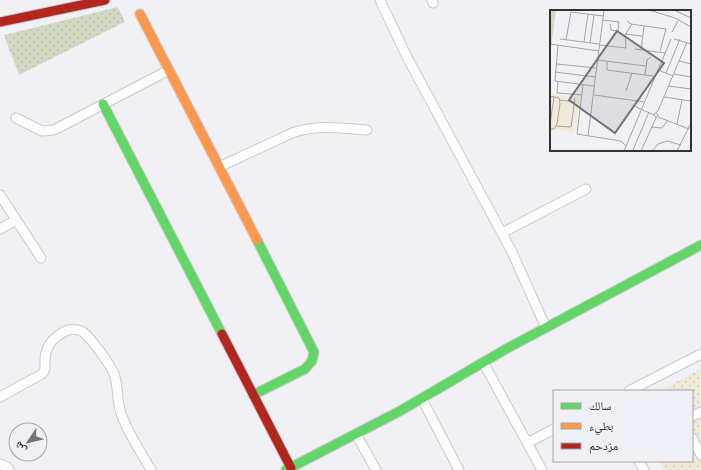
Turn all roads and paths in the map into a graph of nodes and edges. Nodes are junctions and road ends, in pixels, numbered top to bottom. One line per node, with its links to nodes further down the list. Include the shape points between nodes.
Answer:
1 (105, 0): 3 (street)
2 (380, 0): 15 (street, via 407,56)
3 (74, 3): 5 (street)
4 (140, 14): 6 (street)
5 (0, 22)
6 (169, 70): 7 (street); 10 (street)
7 (103, 104): 8 (street, via 50,131 37,130); 22 (street)
8 (16, 118)
9 (367, 130): 10 (street, via 323,127 304,129)
10 (219, 167): 22 (street, via 314,352 312,362 304,369)
11 (586, 189): 15 (street)
12 (0, 195): 13 (street)
13 (16, 220): 14 (street); 17 (street)
14 (0, 229)
15 (502, 233): 18 (street)
16 (701, 245): 18 (street)
17 (41, 258)
18 (546, 328): 20 (street)
19 (701, 354): 21 (street)
20 (484, 362): 24 (street); 28 (street)
21 (631, 390)
22 (254, 395): 31 (street)
23 (0, 397): 33 (street, via 42,374 46,368 47,349 55,338 68,330 79,331 87,336 111,368 116,381 121,415)
24 (422, 399): 26 (street); 35 (street)
25 (553, 430): 28 (street)
26 (356, 434): 31 (street); 34 (street)
27 (693, 440): 29 (street)
28 (527, 443): 36 (street)
29 (701, 455)
30 (0, 464): 32 (street)
31 (289, 469)
32 (9, 470)
33 (151, 470)
34 (376, 470)
35 (459, 470)
36 (542, 470)

